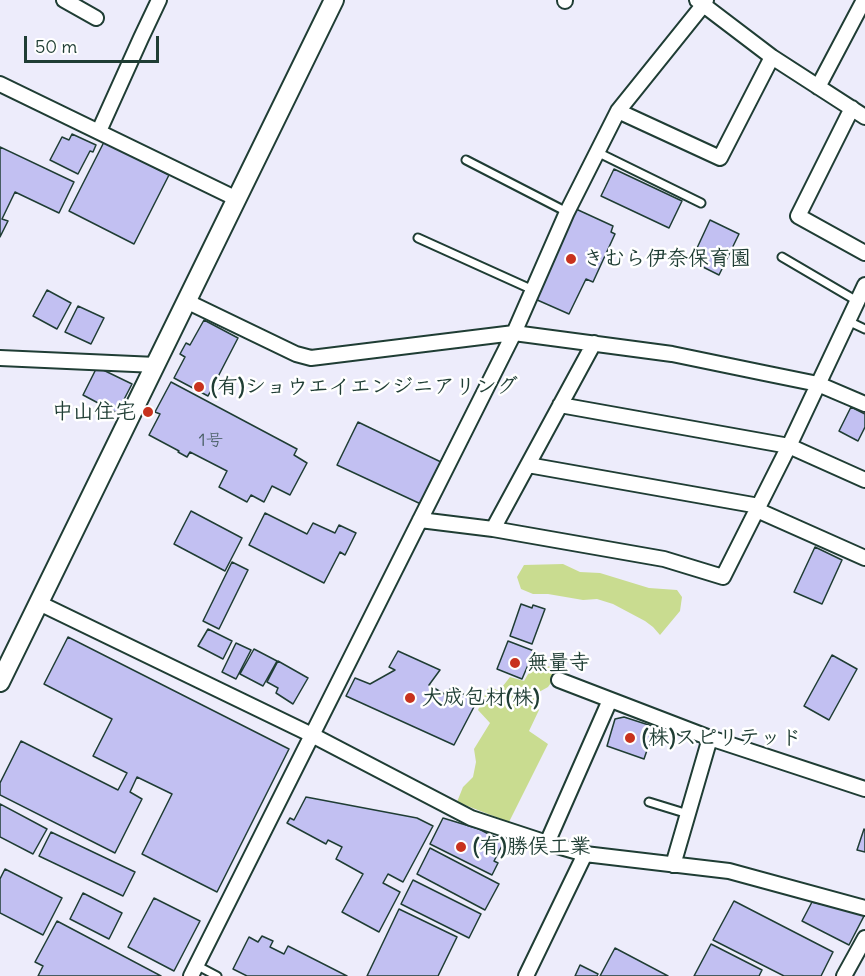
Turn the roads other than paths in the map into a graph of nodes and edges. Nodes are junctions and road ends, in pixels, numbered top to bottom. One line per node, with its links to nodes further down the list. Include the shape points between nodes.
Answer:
1 (64, 0): 6 (street)
2 (159, 0): 13 (street)
3 (334, 0): 16 (street)
4 (864, 0): 9 (street)
5 (702, 1): 7 (street); 11 (street)
6 (96, 18)
7 (772, 57): 9 (street); 11 (street, via 720,158)
8 (0, 84): 13 (street)
9 (818, 87): 10 (street)
10 (852, 108): 12 (street); 20 (street, via 798,216)
11 (618, 111): 14 (street)
12 (865, 117)
13 (99, 131): 16 (street)
14 (597, 152): 17 (lane); 18 (street)
15 (465, 160): 18 (lane)
16 (237, 199): 24 (street)
17 (701, 203)
18 (567, 212): 23 (street)
19 (418, 238): 23 (lane)
20 (865, 253)
21 (782, 257): 25 (lane)
22 (865, 285): 25 (street)
23 (533, 290): 28 (street)
24 (186, 301): 28 (street, via 311,358); 31 (street)
25 (857, 301): 26 (street)
26 (848, 321): 27 (lane); 32 (street)
27 (865, 329)
28 (514, 333): 29 (street); 39 (street)
29 (594, 343): 32 (street, via 672,354); 34 (street)
30 (0, 358): 31 (street)
31 (156, 365): 42 (street)
32 (818, 384): 33 (street); 35 (street)
33 (865, 404)
34 (560, 405): 35 (street); 36 (street)
35 (789, 446): 37 (street); 38 (street)
36 (528, 465): 38 (street); 40 (street)
37 (865, 480)
38 (758, 508): 40 (street, via 723,577 664,559); 41 (street)
39 (420, 520): 40 (street); 46 (street)
40 (493, 529)
41 (865, 558)
42 (39, 603): 44 (street); 46 (street)
43 (559, 680): 45 (street)
44 (0, 682)
45 (610, 700): 47 (street); 51 (street)
46 (312, 735): 51 (street, via 471,818); 56 (street)
47 (710, 738): 48 (street); 50 (street)
48 (865, 789)
49 (649, 802): 50 (lane)
50 (688, 814): 53 (street)
51 (548, 843): 52 (street)
52 (585, 854): 53 (street); 58 (street)
53 (673, 865): 54 (street, via 729,871)
54 (865, 908)
55 (865, 938): 59 (street)
56 (193, 971): 57 (lane)
57 (217, 976)
58 (526, 976)
59 (844, 976)

